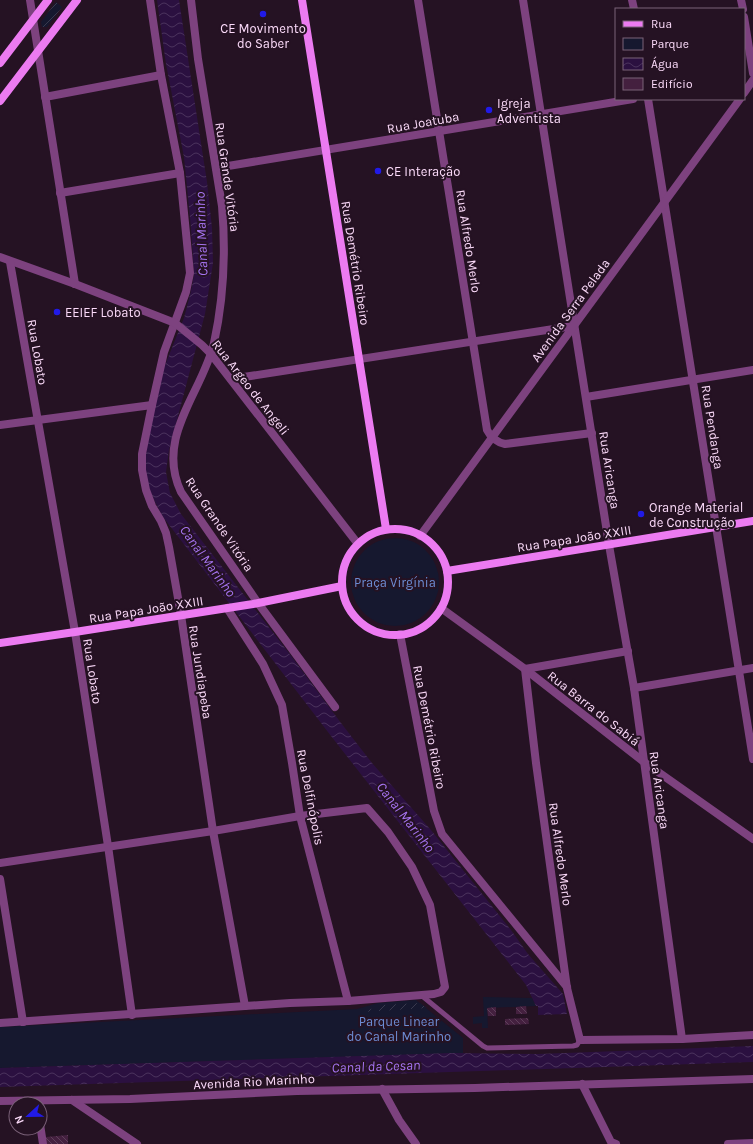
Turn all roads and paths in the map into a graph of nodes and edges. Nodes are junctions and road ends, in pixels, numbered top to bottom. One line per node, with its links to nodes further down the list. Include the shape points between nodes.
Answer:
1 (30, 0): 9 (street)
2 (48, 0): 9 (street)
3 (77, 0): 11 (street)
4 (150, 0): 14 (street)
5 (191, 0): 25 (street, Rua Grande Vitória)
6 (302, 0): 24 (street, Rua Demétrio Ribeiro)
7 (418, 0): 23 (street, Rua Alfredo Merlo)
8 (523, 0): 22 (street, Rua Aricanga)
9 (33, 20): 11 (street); 12 (street)
10 (745, 22): 13 (street)
11 (38, 52): 17 (street); 21 (street)
12 (2, 58)
13 (753, 73)
14 (161, 75): 17 (street); 26 (street)
15 (753, 80): 16 (street)
16 (745, 92)
17 (45, 96): 27 (street)
18 (627, 100): 22 (street, Rua Joatuba)
19 (648, 100): 28 (street, Rua Pendanga)
20 (739, 100): 28 (street, Avenida Serra Pelada)
21 (0, 101)
22 (541, 114): 23 (street, Rua Joatuba); 33 (street, Rua Aricanga)
23 (439, 131): 24 (street, Rua Joatuba); 34 (street, Rua Alfredo Merlo)
24 (326, 150): 25 (street, Rua Joatuba); 36 (street, Rua Demétrio Ribeiro)
25 (216, 168): 35 (street, Rua Grande Vitória, via 224,227 225,269)
26 (180, 173): 27 (street); 32 (street, via 190,273)
27 (60, 193): 31 (street)
28 (664, 203): 33 (street, Avenida Serra Pelada); 39 (street, Rua Pendanga)
29 (0, 257): 30 (street, Rua Argeo de Angeli)
30 (10, 262): 31 (street, Rua Argeo de Angeli); 42 (street, Rua Lobato)
31 (75, 284): 32 (street, Rua Argeo de Angeli)
32 (177, 325): 35 (street, Rua Argeo de Angeli); 41 (street, Rua Jundiapeba, via 164,352)
33 (574, 325): 34 (street); 40 (street, Rua Aricanga); 45 (street, Avenida Serra Pelada)
34 (473, 342): 36 (street); 45 (street, Rua Alfredo Merlo, via 486,426)
35 (211, 354): 38 (street, Rua Argeo de Angeli); 54 (street, Rua Grande Vitória, via 180,421 173,468 181,492)
36 (359, 360): 38 (street); 48 (street, Rua Demétrio Ribeiro)
37 (753, 370): 39 (street)
38 (231, 380): 50 (street, Rua Argeo de Angeli)
39 (693, 380): 40 (street); 47 (street, Rua Pendanga)
40 (586, 397): 44 (street, Rua Aricanga)
41 (152, 405): 42 (street); 57 (street, Rua Jundiapeba, via 142,454 142,470 146,490 166,533)
42 (38, 420): 43 (street); 58 (street, Rua Lobato)
43 (0, 425)
44 (592, 434): 45 (street, via 505,444); 51 (street, Rua Aricanga)
45 (492, 438): 49 (street, Avenida Serra Pelada)
46 (753, 521): 47 (street, Rua Papa João XXIII)
47 (717, 527): 51 (street, Rua Papa João XXIII); 64 (street, Rua Pendanga)
48 (386, 530): 49 (street, via 406,530); 50 (street, via 371,534)
49 (420, 536): 52 (street, via 437,551)
50 (358, 544): 53 (street, via 345,563)
51 (609, 544): 52 (street, Rua Papa João XXIII); 61 (street, Rua Aricanga)
52 (447, 571): 56 (street, via 448,584)
53 (342, 586): 54 (street, Rua Papa João XXIII); 59 (street, via 347,605 359,620 375,631)
54 (256, 603): 55 (street, Rua Papa João XXIII); 66 (street, Rua Grande Vitória)
55 (229, 607): 57 (street, Rua Papa João XXIII); 69 (street, Rua Delfinópolis, via 263,664 282,705)
56 (441, 608): 59 (street, via 424,626 413,632); 63 (street, Rua Barra do Sabiá)
57 (180, 615): 58 (street, Rua Papa João XXIII); 70 (street, Rua Jundiapeba)
58 (75, 632): 60 (street, Rua Papa João XXIII); 72 (street, Rua Lobato)
59 (400, 634): 75 (street, Rua Demétrio Ribeiro, via 434,811 442,834)
60 (0, 643)
61 (628, 651): 63 (street); 65 (street, Rua Aricanga)
62 (753, 668): 64 (street)
63 (525, 669): 68 (street, Rua Barra do Sabiá); 75 (street, Rua Alfredo Merlo)
64 (739, 671): 65 (street); 67 (street, Rua Pendanga)
65 (634, 688): 68 (street, Rua Aricanga)
66 (335, 707)
67 (753, 759)
68 (644, 762): 71 (street, Rua Barra do Sabiá); 83 (street, Rua Aricanga)
69 (300, 816): 70 (street); 76 (street, via 366,808 388,832 412,867 430,905 445,987 438,993); 77 (street, Rua Delfinópolis)
70 (213, 831): 72 (street); 78 (street, Rua Jundiapeba)
71 (753, 839)
72 (108, 846): 73 (street); 79 (street, Rua Lobato)
73 (0, 863)
74 (0, 879): 80 (street)
75 (567, 988): 84 (street, Rua Alfredo Merlo)
76 (420, 995): 77 (street); 84 (lane, via 487,1048 575,1046)
77 (348, 1001): 78 (street)
78 (245, 1006): 79 (street)
79 (132, 1015): 80 (street)
80 (23, 1022): 81 (street)
81 (0, 1023)
82 (753, 1035): 83 (street)
83 (682, 1039): 84 (street)
84 (580, 1040)
85 (753, 1079): 86 (street, Avenida Rio Marinho)
86 (582, 1084): 87 (street, Avenida Rio Marinho); 91 (street)
87 (382, 1089): 88 (street, Avenida Rio Marinho); 93 (street)
88 (72, 1100): 89 (street, Avenida Rio Marinho); 92 (street)
89 (48, 1101)
90 (753, 1142): 94 (street)
91 (613, 1143)
92 (137, 1144)
93 (416, 1144)
94 (728, 1144)

